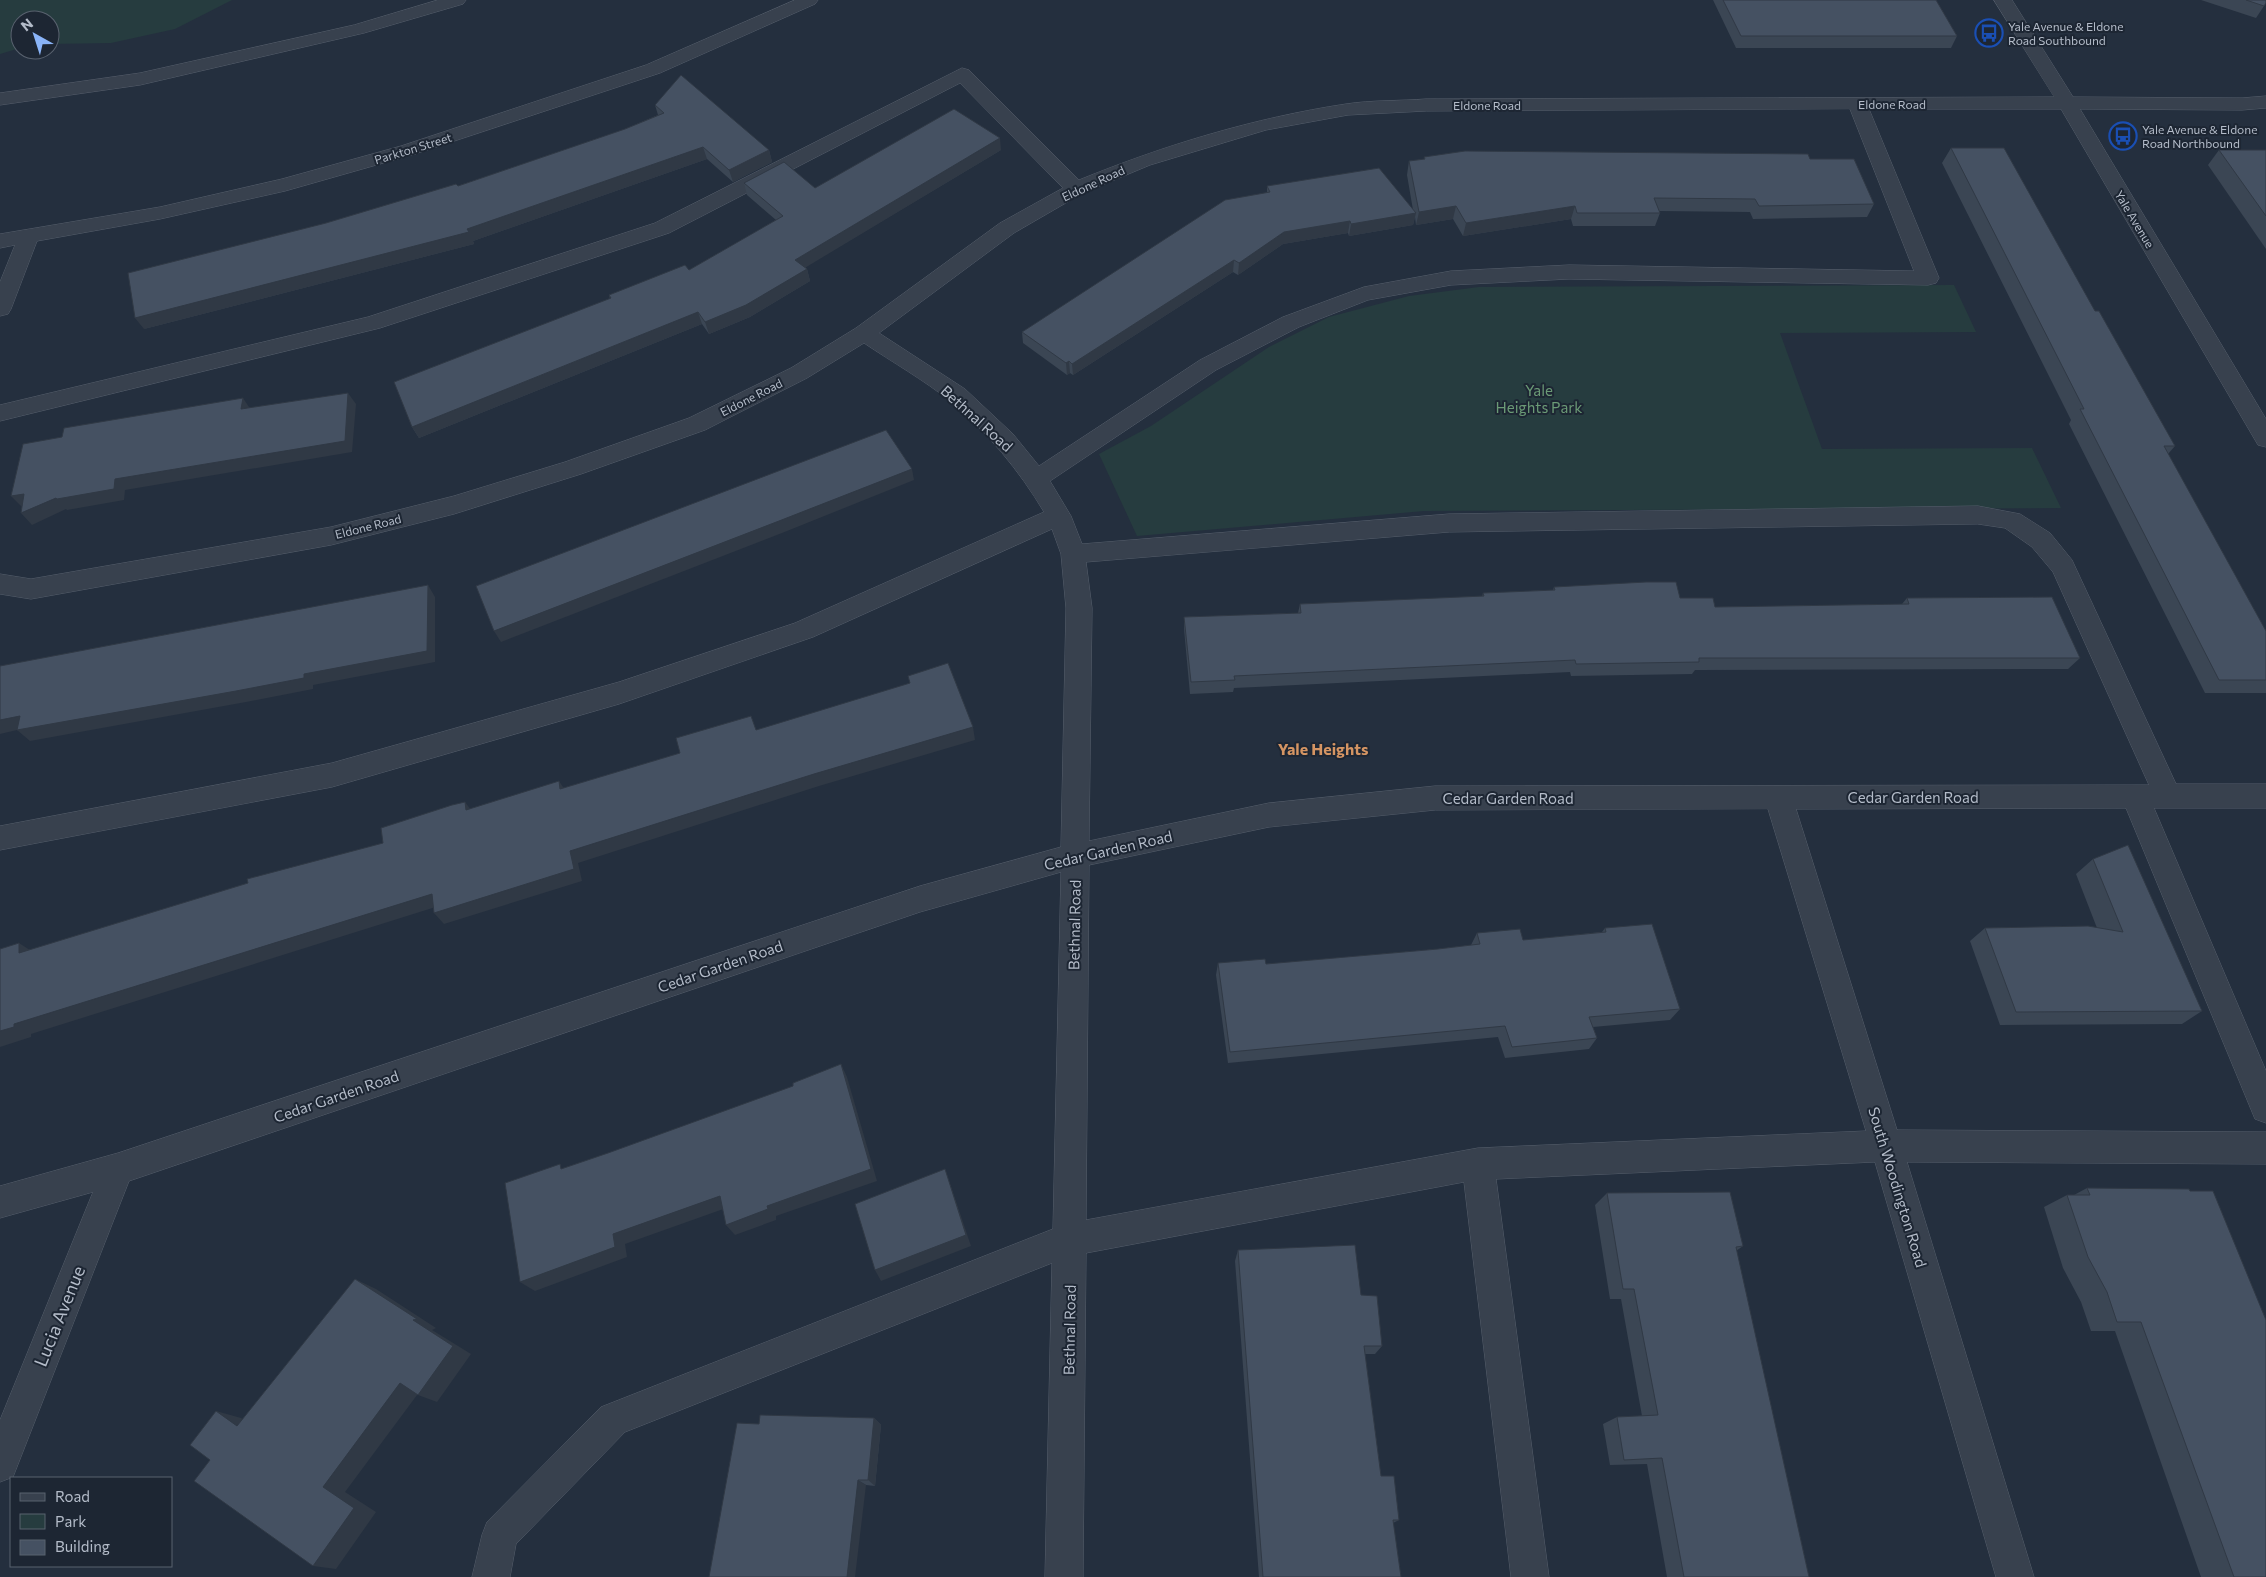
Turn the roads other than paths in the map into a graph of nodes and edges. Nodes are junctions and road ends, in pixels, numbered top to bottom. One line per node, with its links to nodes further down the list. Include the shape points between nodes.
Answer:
1 (457, 0): 4 (street, via 358,29 158,75)
2 (809, 0): 9 (street, Parkton Street, via 653,68 408,150 285,185)
3 (2003, 0): 5 (street, Yale Avenue)
4 (0, 99)
5 (2066, 102): 6 (street, Eldone Road); 7 (street, Eldone Road); 14 (street, Yale Avenue)
6 (2266, 102)
7 (1857, 104): 8 (street, Eldone Road, via 1426,105 1348,109 1264,125 1198,143 1143,161); 15 (street, via 1928,278 1569,272 1451,278 1364,294 1291,322 1208,365)
8 (1076, 189): 12 (street, Eldone Road, via 1008,228); 13 (street, via 962,74 662,228 372,323)
9 (28, 238): 10 (street, Parkton Street); 11 (street)
10 (0, 242)
11 (0, 309)
12 (864, 333): 15 (street, Bethnal Road, via 957,395 1005,440); 18 (street, Eldone Road, via 799,374 698,424 454,505 331,536 41,587)
13 (0, 413)
14 (2266, 439)
15 (1036, 479): 16 (street, Bethnal Road)
16 (1059, 516): 17 (street, Bethnal Road); 23 (street, via 804,630 619,693 332,775)
17 (1073, 554): 19 (street, via 1449,523 1978,515 2011,520 2041,540 2062,567); 24 (street, Bethnal Road, via 1079,608)
18 (0, 584)
19 (2167, 795): 20 (street, Cedar Garden Road); 21 (street, Cedar Garden Road)
20 (2135, 796): 22 (street, Cedar Garden Road); 25 (street)
21 (2266, 796)
22 (1779, 798): 24 (street, Cedar Garden Road, via 1435,798 1269,815); 26 (street, South Woodington Road)
23 (0, 838)
24 (1075, 856): 29 (street, Cedar Garden Road, via 920,899); 31 (street, Bethnal Road)
25 (2266, 1108)
26 (1886, 1146): 27 (street); 28 (street); 36 (street, South Woodington Road)
27 (2266, 1148)
28 (1478, 1164): 31 (street); 35 (street)
29 (118, 1169): 30 (street, Cedar Garden Road); 32 (street, Lucia Avenue)
30 (0, 1202)
31 (1070, 1239): 33 (street, via 613,1419 500,1535); 34 (street, Bethnal Road)
32 (0, 1464)
33 (491, 1577)
34 (1064, 1577)
35 (1530, 1577)
36 (2014, 1577)

